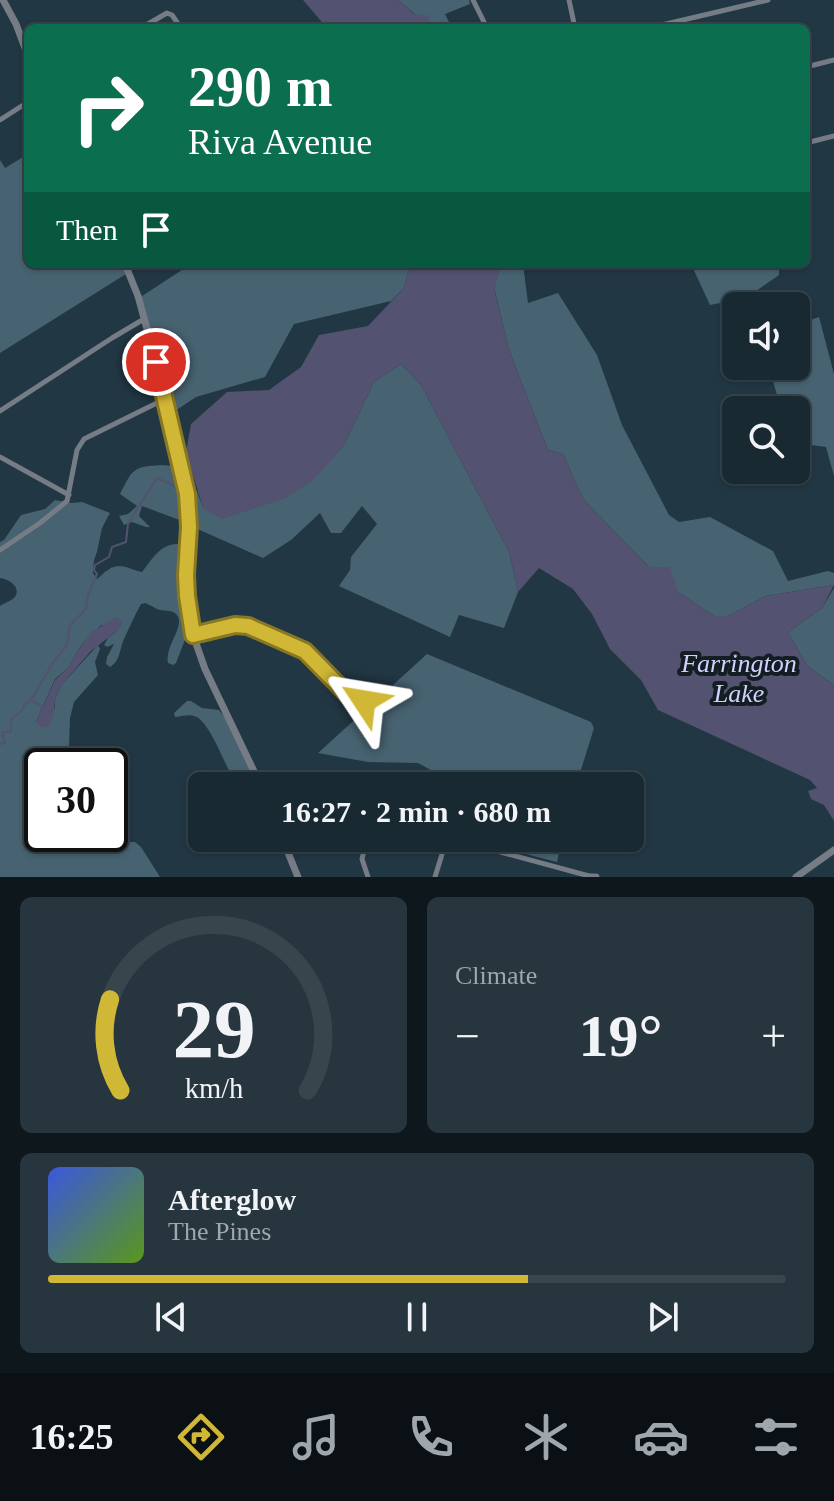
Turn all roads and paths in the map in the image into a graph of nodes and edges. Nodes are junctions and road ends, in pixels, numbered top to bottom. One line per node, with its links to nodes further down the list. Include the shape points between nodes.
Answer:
1 (3, 0): 12 (street)
2 (473, 0): 8 (street)
3 (569, 0): 9 (street)
4 (768, 0): 5 (street)
5 (679, 21): 10 (street); 11 (street)
6 (147, 24): 7 (street, via 164,13)
7 (179, 24)
8 (485, 24)
9 (574, 24)
10 (666, 24)
11 (680, 24)
12 (24, 45)
13 (834, 60): 14 (street)
14 (810, 66)
15 (24, 105): 16 (street)
16 (0, 120)
17 (834, 136): 18 (street)
18 (810, 142)
19 (127, 268): 20 (street)
20 (144, 319): 21 (street); 22 (street)
21 (166, 399): 24 (street, via 84,439); 26 (street, via 186,486 186,586)
22 (0, 411)
23 (0, 457): 24 (street)
24 (69, 495): 25 (street, via 64,505)
25 (0, 550)
26 (193, 635): 27 (street, via 248,626 305,651); 28 (street)
27 (351, 698)
28 (254, 772)
29 (834, 850): 39 (street)
30 (288, 852): 34 (street)
31 (364, 852): 35 (street)
32 (443, 852): 36 (street)
33 (499, 852): 37 (street)
34 (298, 877)
35 (368, 877)
36 (435, 877)
37 (589, 877): 38 (street)
38 (596, 877)
39 (796, 877)

